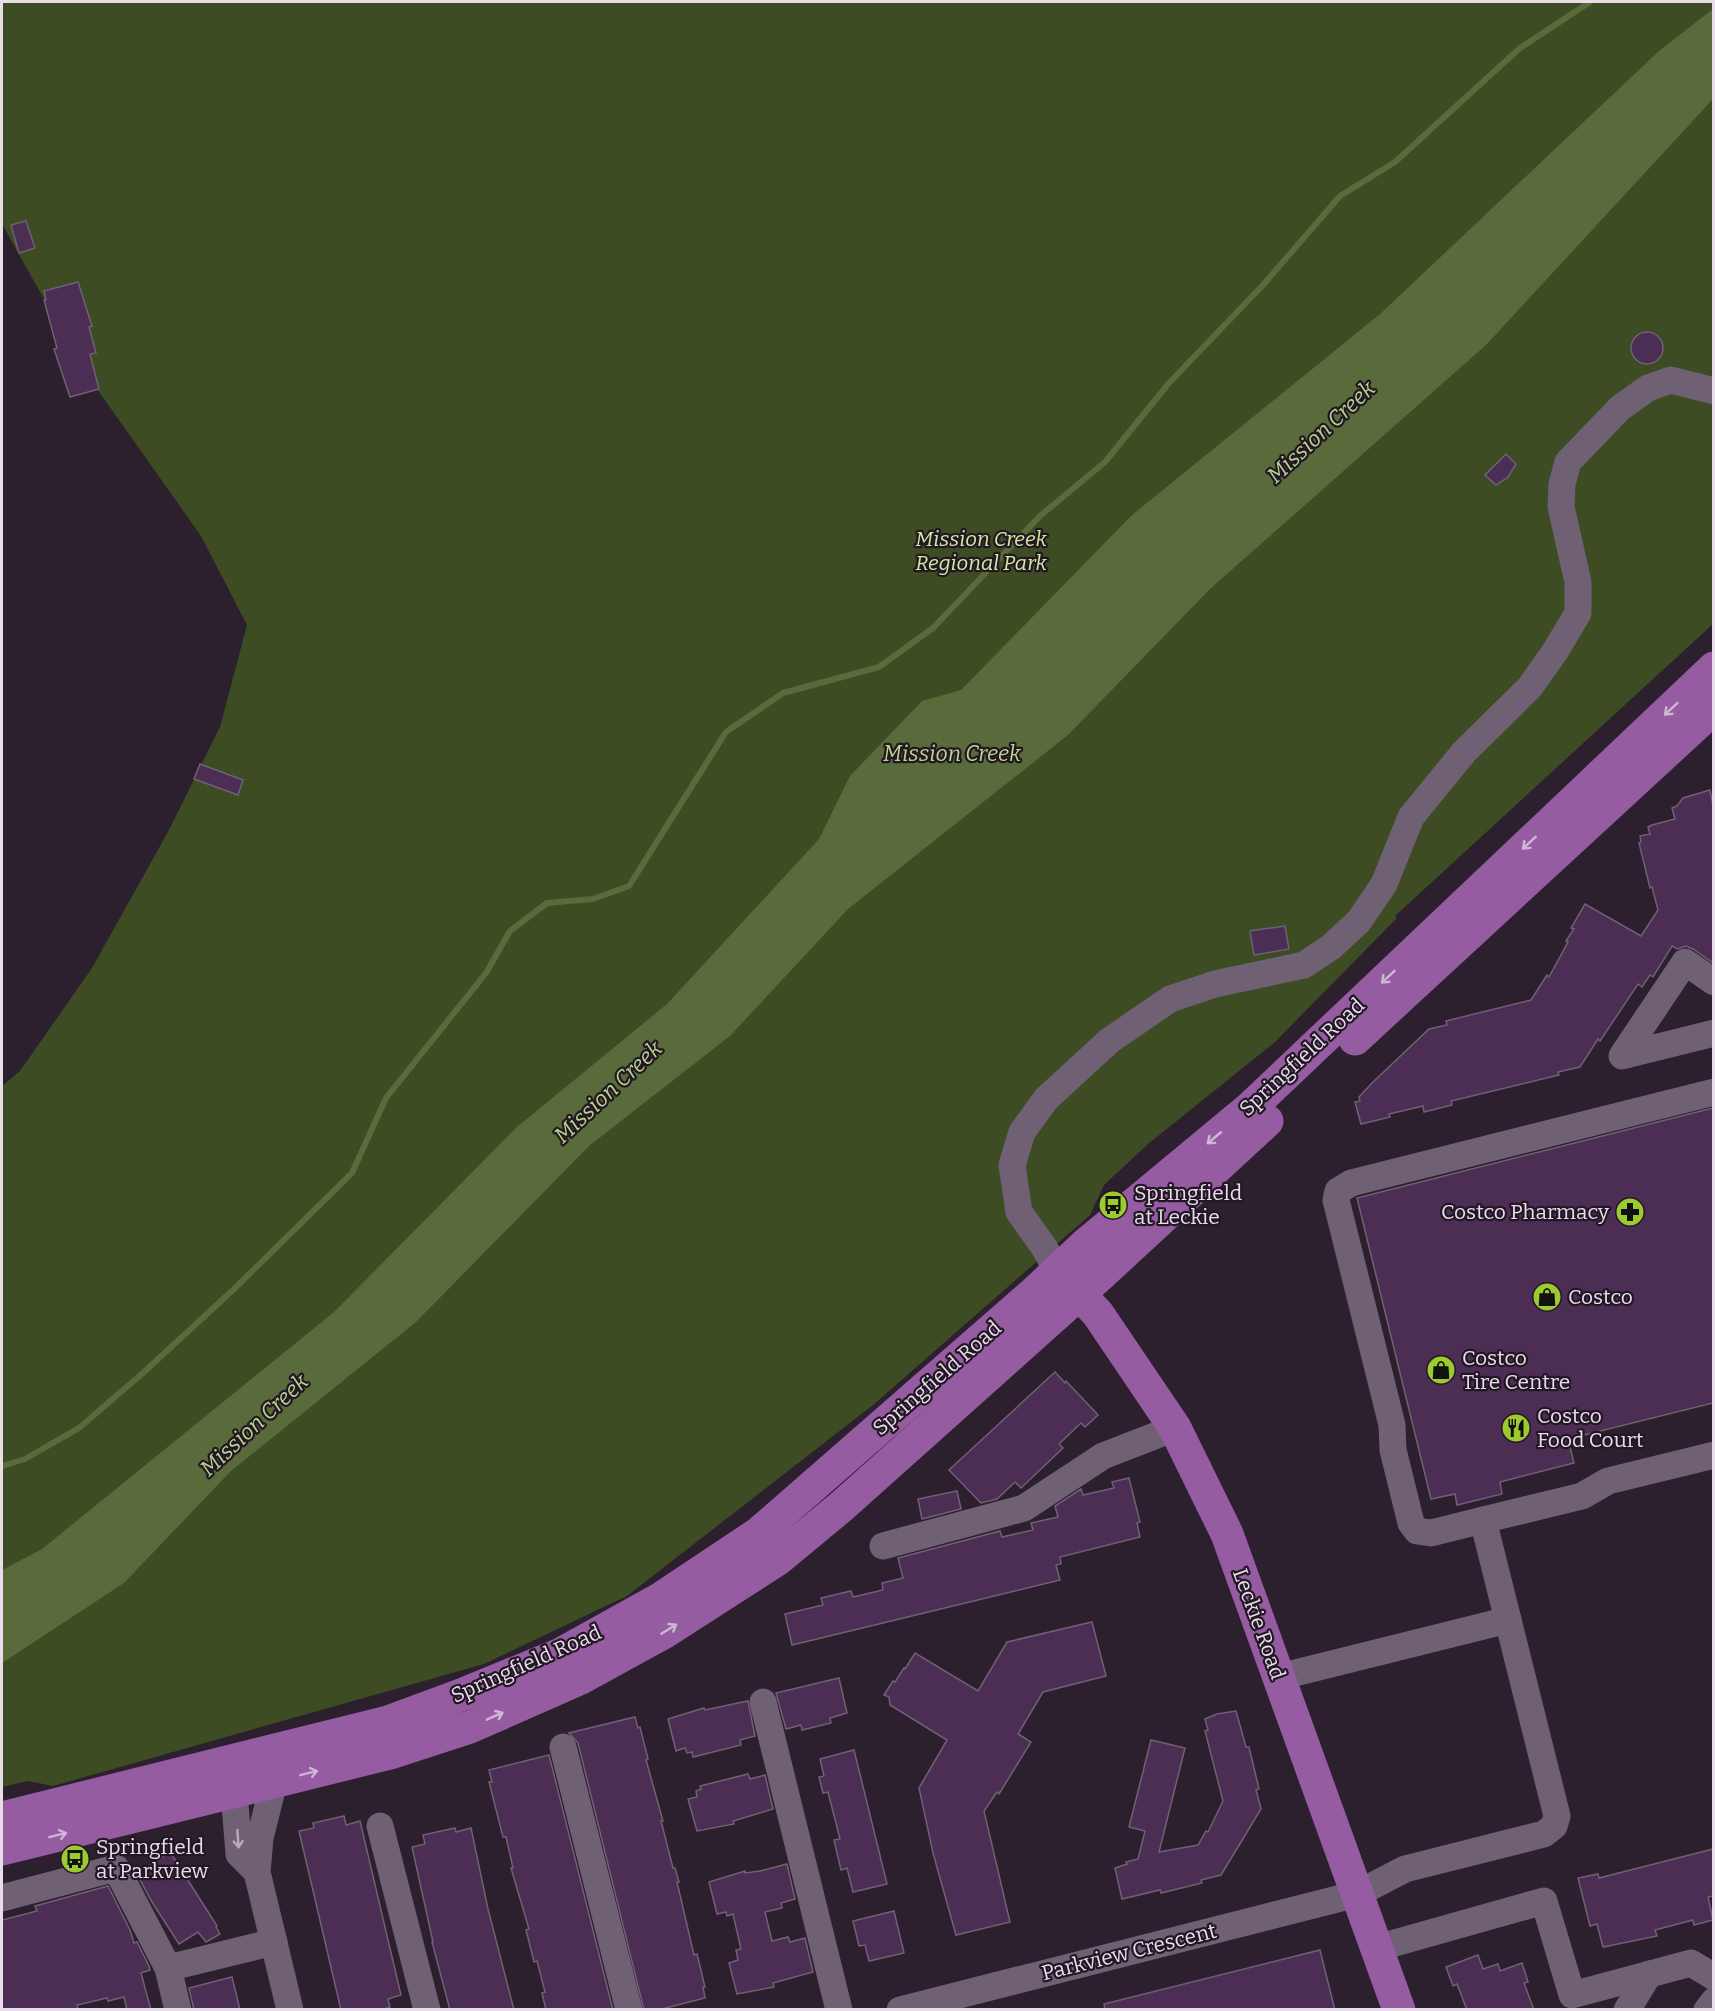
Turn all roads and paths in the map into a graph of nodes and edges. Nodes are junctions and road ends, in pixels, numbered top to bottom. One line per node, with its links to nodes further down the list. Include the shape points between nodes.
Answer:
1 (1713, 391): 7 (street, via 1671,380 1648,388 1620,408 1568,462 1561,507 1578,582 1578,613 1530,687 1464,752 1411,817 1384,884 1359,921 1304,965 1215,984 1170,999 1109,1041 1046,1099 1022,1132 1012,1165 1019,1212)
2 (1713, 668): 7 (main road, Springfield Road, one-way to 7, via 1250,1108 1085,1245)
3 (1713, 708): 7 (main road, Springfield Road)
4 (1713, 982): 5 (street, via 1684,963 1622,1056)
5 (1713, 1033)
6 (1713, 1092): 10 (street, via 1351,1183 1338,1191 1336,1200 1392,1425 1393,1450 1411,1523 1417,1532 1431,1533)
7 (1068, 1282): 8 (main road, Leckie Road, via 1098,1314); 16 (main road, Springfield Road, via 759,1533 660,1599 561,1654 461,1695); 17 (main road, Springfield Road, one-way to 7, via 390,1753 470,1727 579,1679 663,1633 778,1559 842,1506)
8 (1175, 1428): 11 (street, via 1103,1456 1024,1508); 13 (main road, Leckie Road, via 1227,1534)
9 (1713, 1455): 10 (street, via 1608,1481 1582,1496)
10 (1483, 1520): 12 (street, Parkview Crescent)
11 (883, 1546)
12 (1508, 1620): 13 (street); 22 (street, Parkview Crescent, via 1557,1816 1554,1826 1544,1834 1405,1869)
13 (1279, 1677): 22 (main road, Leckie Road)
14 (763, 1702): 34 (street)
15 (564, 1747): 33 (street)
16 (235, 1776): 17 (main road, Springfield Road); 18 (main road, Springfield Road); 20 (main road, Springfield Road, one-way to 16); 21 (street, one-way to 21, via 239,1854)
17 (274, 1782): 21 (street, via 260,1838)
18 (2, 1818)
19 (380, 1826): 32 (street)
20 (2, 1849)
21 (257, 1872): 24 (street)
22 (1358, 1894): 25 (main road, Leckie Road); 35 (street, Parkview Crescent)
23 (2, 1898): 26 (street, via 116,1868)
24 (274, 1942): 26 (street); 31 (street)
25 (1377, 1948): 27 (street, via 1544,1901 1572,1995); 36 (main road, Leckie Road)
26 (168, 1968): 30 (street)
27 (1649, 1974): 28 (street, via 1691,1963); 37 (street)
28 (1713, 1977)
29 (1713, 2001): 38 (street)
30 (178, 2010)
31 (290, 2010)
32 (427, 2010)
33 (629, 2010)
34 (839, 2010)
35 (900, 2010)
36 (1399, 2010)
37 (1628, 2010)
38 (1707, 2010)

